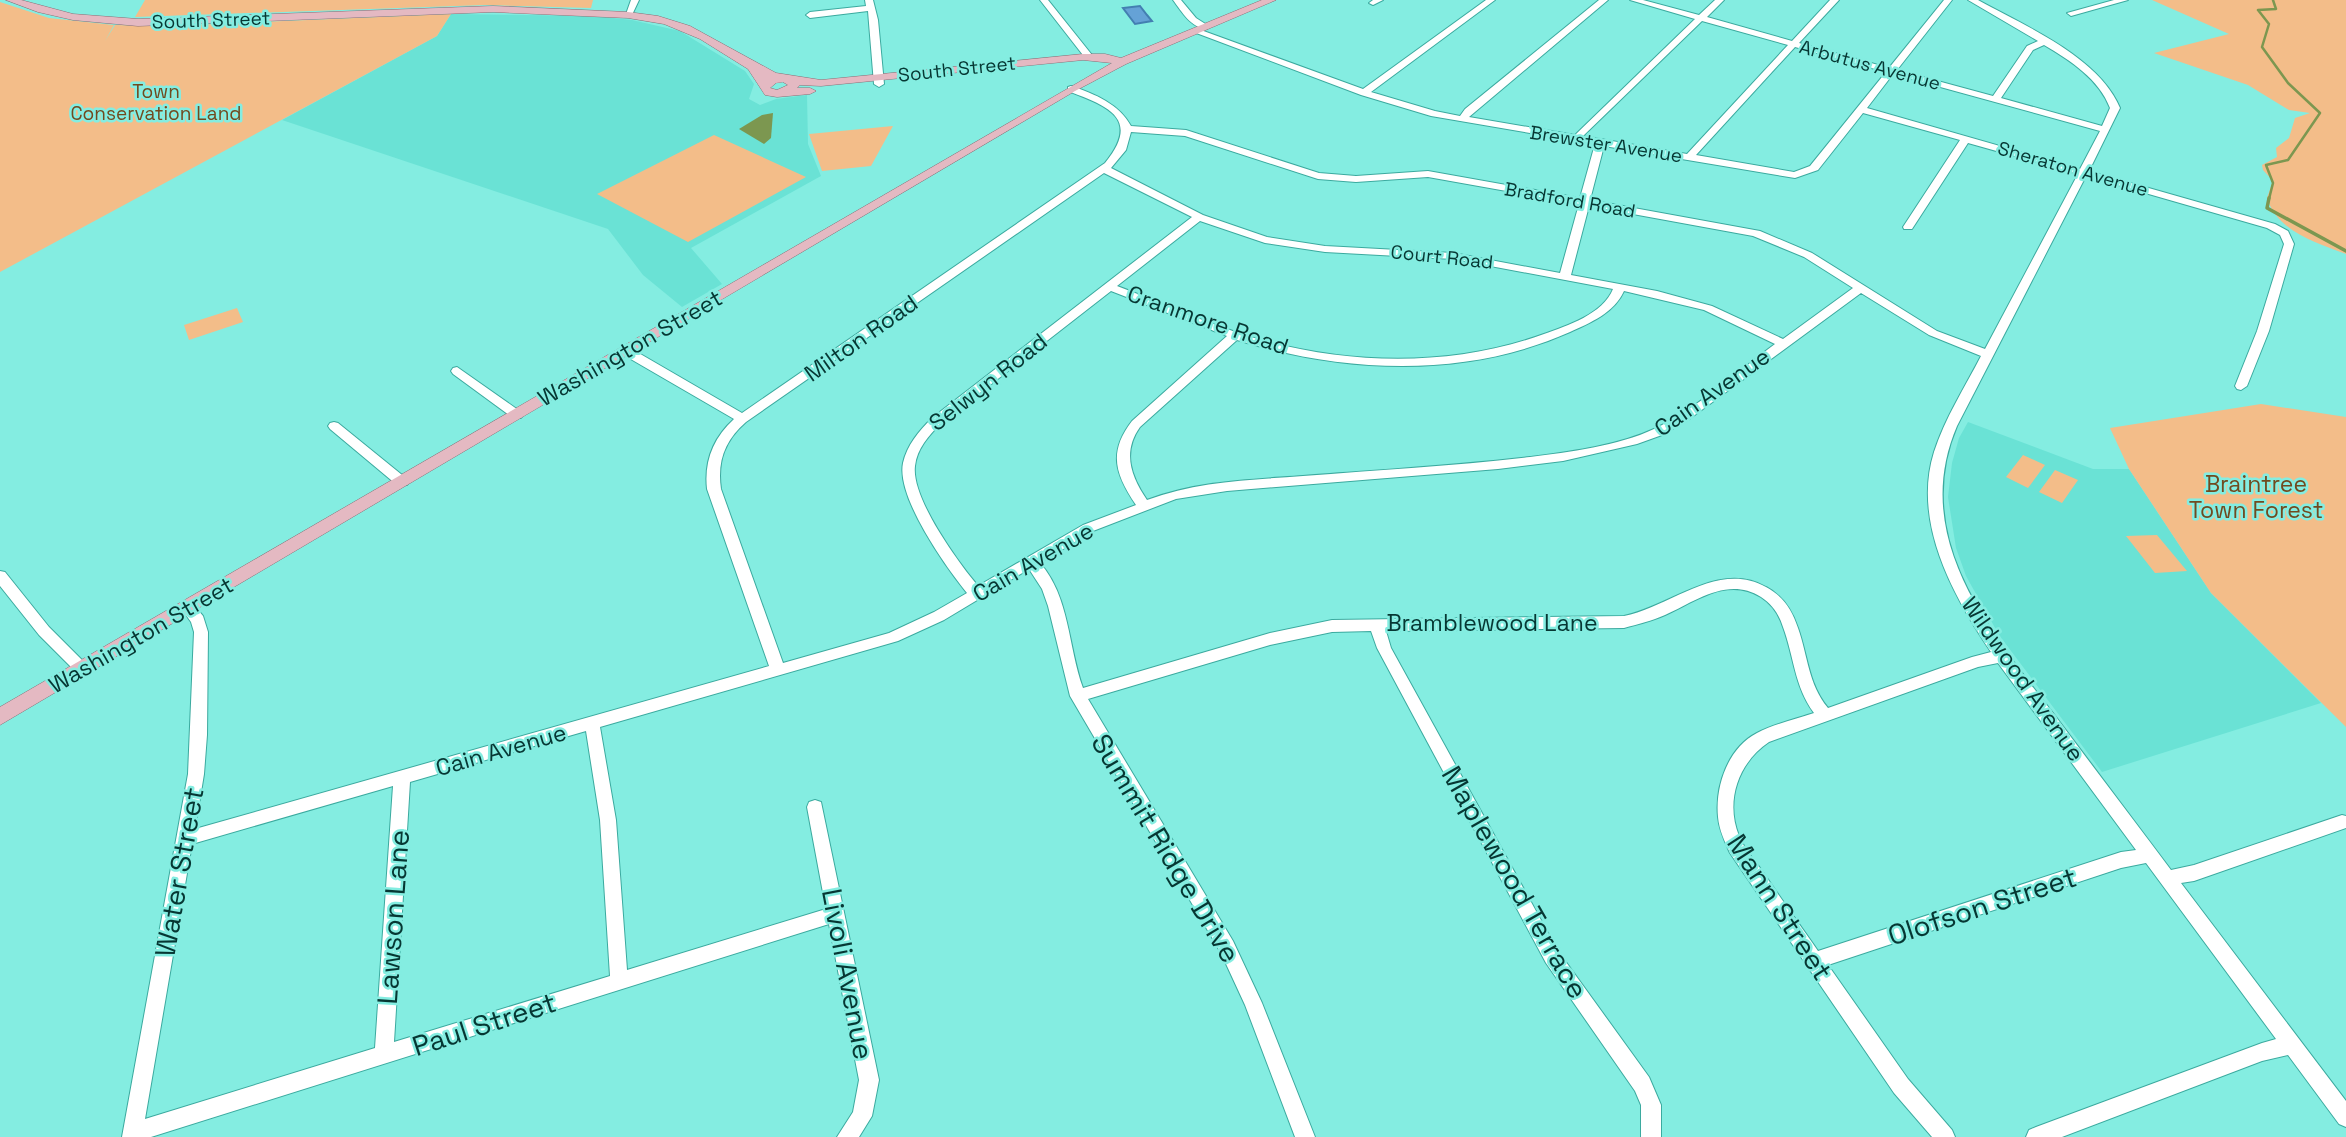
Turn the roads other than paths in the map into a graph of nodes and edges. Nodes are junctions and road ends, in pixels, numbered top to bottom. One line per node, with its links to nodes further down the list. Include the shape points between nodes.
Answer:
1 (11, 0): 16 (main road, South Street, via 51,13 117,21 500,9)
2 (635, 0): 16 (street)
3 (1044, 0): 22 (street)
4 (1177, 0): 19 (street)
5 (1271, 0): 19 (main road, Washington Street)
6 (1491, 0): 32 (street)
7 (1604, 0): 35 (street)
8 (1634, 0): 18 (street, Arbutus Avenue)
9 (1720, 0): 18 (street)
10 (1835, 0): 21 (street)
11 (1948, 0): 25 (street, Brewster Avenue)
12 (1972, 0): 20 (street)
13 (2124, 0): 15 (street)
14 (870, 4): 17 (street); 28 (street)
15 (2071, 13)
16 (628, 15): 24 (main road, South Street, via 687,28)
17 (810, 15)
18 (1701, 18): 21 (street, Arbutus Avenue); 38 (street)
19 (1199, 29): 23 (main road, Washington Street); 32 (street, Brewster Avenue)
20 (2043, 42): 33 (street, via 2031,47); 37 (street, Wildwood Avenue, via 2103,82 2114,100)
21 (1794, 44): 25 (street, Arbutus Avenue); 41 (street)
22 (1088, 57): 23 (main road, South Street); 28 (main road, South Street)
23 (1122, 62): 26 (main road, Washington Street)
24 (753, 69): 27 (main road, South Street); 29 (main road, South Street)
25 (1892, 71): 33 (street, Arbutus Avenue); 34 (street, Brewster Avenue)
26 (1102, 72): 28 (main road, South Street, via 1068,65); 30 (main road, Washington Street)
27 (787, 80): 28 (main road, South Street); 29 (main road, via 768,82); 31 (main road, via 793,87)
28 (878, 81): 31 (main road, South Street)
29 (764, 88): 31 (main road)
30 (1071, 89): 36 (street, via 1112,108); 53 (main road, Washington Street)
31 (779, 93)
32 (1364, 93): 35 (street, Brewster Avenue)
33 (1996, 100): 37 (street, Arbutus Avenue)
34 (1861, 108): 39 (street, Sheraton Avenue); 41 (street, Brewster Avenue, via 1814,168 1805,173 1783,174)
35 (1462, 120): 38 (street, Brewster Avenue)
36 (1128, 129): 42 (street, Milton Road, via 1121,151); 44 (street, Bradford Road, via 1186,133 1318,176 1356,179 1428,174)
37 (2106, 130): 43 (street, Wildwood Avenue)
38 (1577, 139): 40 (street, Brewster Avenue)
39 (1966, 139): 43 (street, Sheraton Avenue); 46 (street)
40 (1600, 143): 41 (street, Brewster Avenue); 44 (street)
41 (1690, 158)
42 (1104, 169): 45 (street, Court Road); 58 (street, Milton Road)
43 (2084, 172): 54 (street, Wildwood Avenue); 56 (street, Sheraton Avenue, via 2284,233 2289,244)
44 (1583, 203): 47 (street); 50 (street, Bradford Road, via 1765,236 1800,251)
45 (1199, 217): 47 (street, Court Road, via 1284,244 1443,255); 49 (street, Selwyn Road)
46 (1908, 227)
47 (1565, 276): 48 (street, Court Road)
48 (1620, 286): 51 (street, Cranmore Road, via 1609,303 1564,330 1516,348 1464,358 1352,360); 52 (street, Court Road, via 1699,304)
49 (1110, 287): 51 (street, Cranmore Road); 64 (street, Selwyn Road, via 936,421 913,452 907,476 914,500)
50 (1860, 288): 52 (street, Cain Avenue); 54 (street, Bradford Road, via 1933,333)
51 (1235, 335): 61 (street, via 1125,438 1123,464)
52 (1782, 343): 61 (street, Cain Avenue, via 1671,425 1613,447 1498,465 1216,487)
53 (626, 351): 57 (main road, Washington Street); 58 (street)
54 (1988, 354): 67 (street, Wildwood Avenue, via 1942,448 1935,496 1949,563)
55 (457, 371): 57 (street)
56 (2241, 386)
57 (517, 415): 60 (main road, Washington Street)
58 (742, 419): 69 (street, Milton Road, via 719,446 712,482)
59 (334, 426): 60 (street)
60 (401, 482): 65 (main road, Washington Street)
61 (1143, 505): 62 (street, Cain Avenue, via 1088,528)
62 (1030, 561): 64 (street, Cain Avenue); 70 (street, Summit Ridge Drive, via 1050,590)
63 (0, 576): 68 (street)
64 (977, 594): 69 (street, Cain Avenue, via 905,632)
65 (188, 608): 68 (main road, Washington Street); 77 (street, Water Street, via 201,632 198,747)
66 (1376, 624): 70 (street, Bramblewood Lane, via 1284,635); 71 (street, Bramblewood Lane, via 1624,622 1653,616 1719,585 1747,584 1773,597 1787,613 1804,680); 89 (street, Maplewood Terrace, via 1384,648 1552,957 1642,1084 1651,1105)
67 (2001, 656): 71 (street, Mann Street); 78 (street, Wildwood Avenue)
68 (82, 669): 72 (main road, Washington Street)
69 (778, 670): 73 (street, Cain Avenue)
70 (1078, 695): 88 (street, Summit Ridge Drive, via 1227,947)
71 (1826, 716): 81 (street, Mann Street, via 1749,745 1732,776 1725,810 1732,841)
72 (0, 718)
73 (592, 723): 74 (street, Cain Avenue); 82 (street, via 608,820)
74 (402, 778): 77 (street, Cain Avenue); 84 (street, Lawson Lane)
75 (815, 807): 80 (street, Livoli Avenue)
76 (2342, 822): 79 (street)
77 (185, 839): 86 (street, Water Street)
78 (2150, 855): 79 (street, Wildwood Avenue); 81 (street, Olofson Street, via 2121,860)
79 (2167, 878): 83 (street, Wildwood Avenue)
80 (836, 914): 82 (street, Paul Street); 87 (street, Livoli Avenue, via 869,1080 862,1116)
81 (1815, 961): 90 (street, Mann Street, via 1906,1093)
82 (619, 981): 84 (street, Paul Street)
83 (2292, 1045): 85 (street, Wildwood Avenue); 91 (street)
84 (384, 1056): 86 (street, Paul Street)
85 (2346, 1117)
86 (132, 1135)
87 (847, 1137)
88 (1305, 1137)
89 (1651, 1137)
90 (1945, 1137)
91 (2036, 1137)

